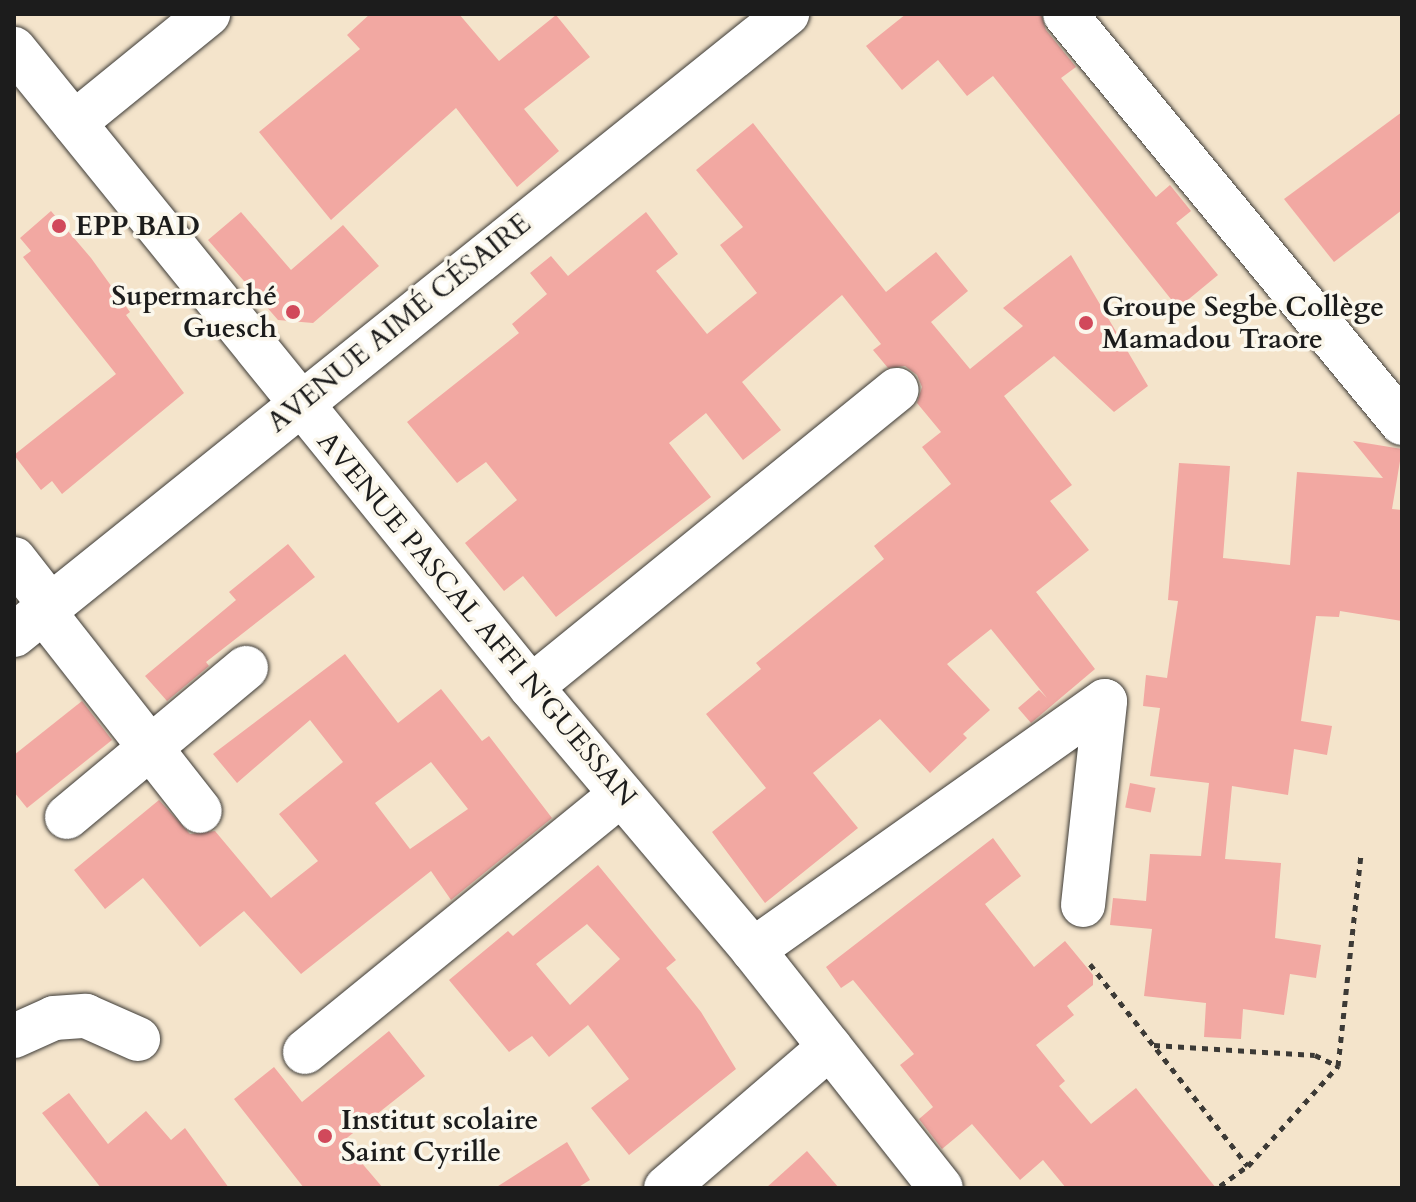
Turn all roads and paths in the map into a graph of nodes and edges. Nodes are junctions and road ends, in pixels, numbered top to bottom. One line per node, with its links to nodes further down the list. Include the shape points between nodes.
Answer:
1 (208, 14): 5 (street)
2 (787, 14): 7 (street, AVENUE AIMÉ CÉSAIRE)
3 (1065, 14): 8 (street)
4 (20, 68): 5 (street, AVENUE PASCAL AFFI N'GUESSAN)
5 (74, 123): 7 (street, AVENUE PASCAL AFFI N'GUESSAN)
6 (897, 390): 12 (street)
7 (299, 402): 10 (street, AVENUE AIMÉ CÉSAIRE); 12 (street, AVENUE PASCAL AFFI N'GUESSAN)
8 (1402, 423)
9 (14, 559): 10 (street)
10 (36, 617): 13 (street)
11 (246, 668): 13 (street)
12 (531, 687): 14 (street, AVENUE PASCAL AFFI N'GUESSAN)
13 (150, 748): 15 (street); 16 (street)
14 (621, 794): 19 (street, AVENUE PASCAL AFFI N'GUESSAN); 25 (street)
15 (200, 811)
16 (67, 817)
17 (1361, 853): 26 (path)
18 (1083, 905): 19 (street, via 1105,701)
19 (753, 950): 24 (street, AVENUE PASCAL AFFI N'GUESSAN)
20 (1090, 964): 23 (path)
21 (14, 1036): 22 (street, via 54,1018 86,1016)
22 (138, 1039)
23 (1154, 1045): 26 (path, via 1315,1055); 27 (path)
24 (830, 1047): 29 (street); 30 (street, AVENUE PASCAL AFFI N'GUESSAN)
25 (305, 1052)
26 (1338, 1066): 27 (path)
27 (1248, 1166): 28 (path)
28 (1220, 1186)
29 (666, 1188)
30 (941, 1188)

